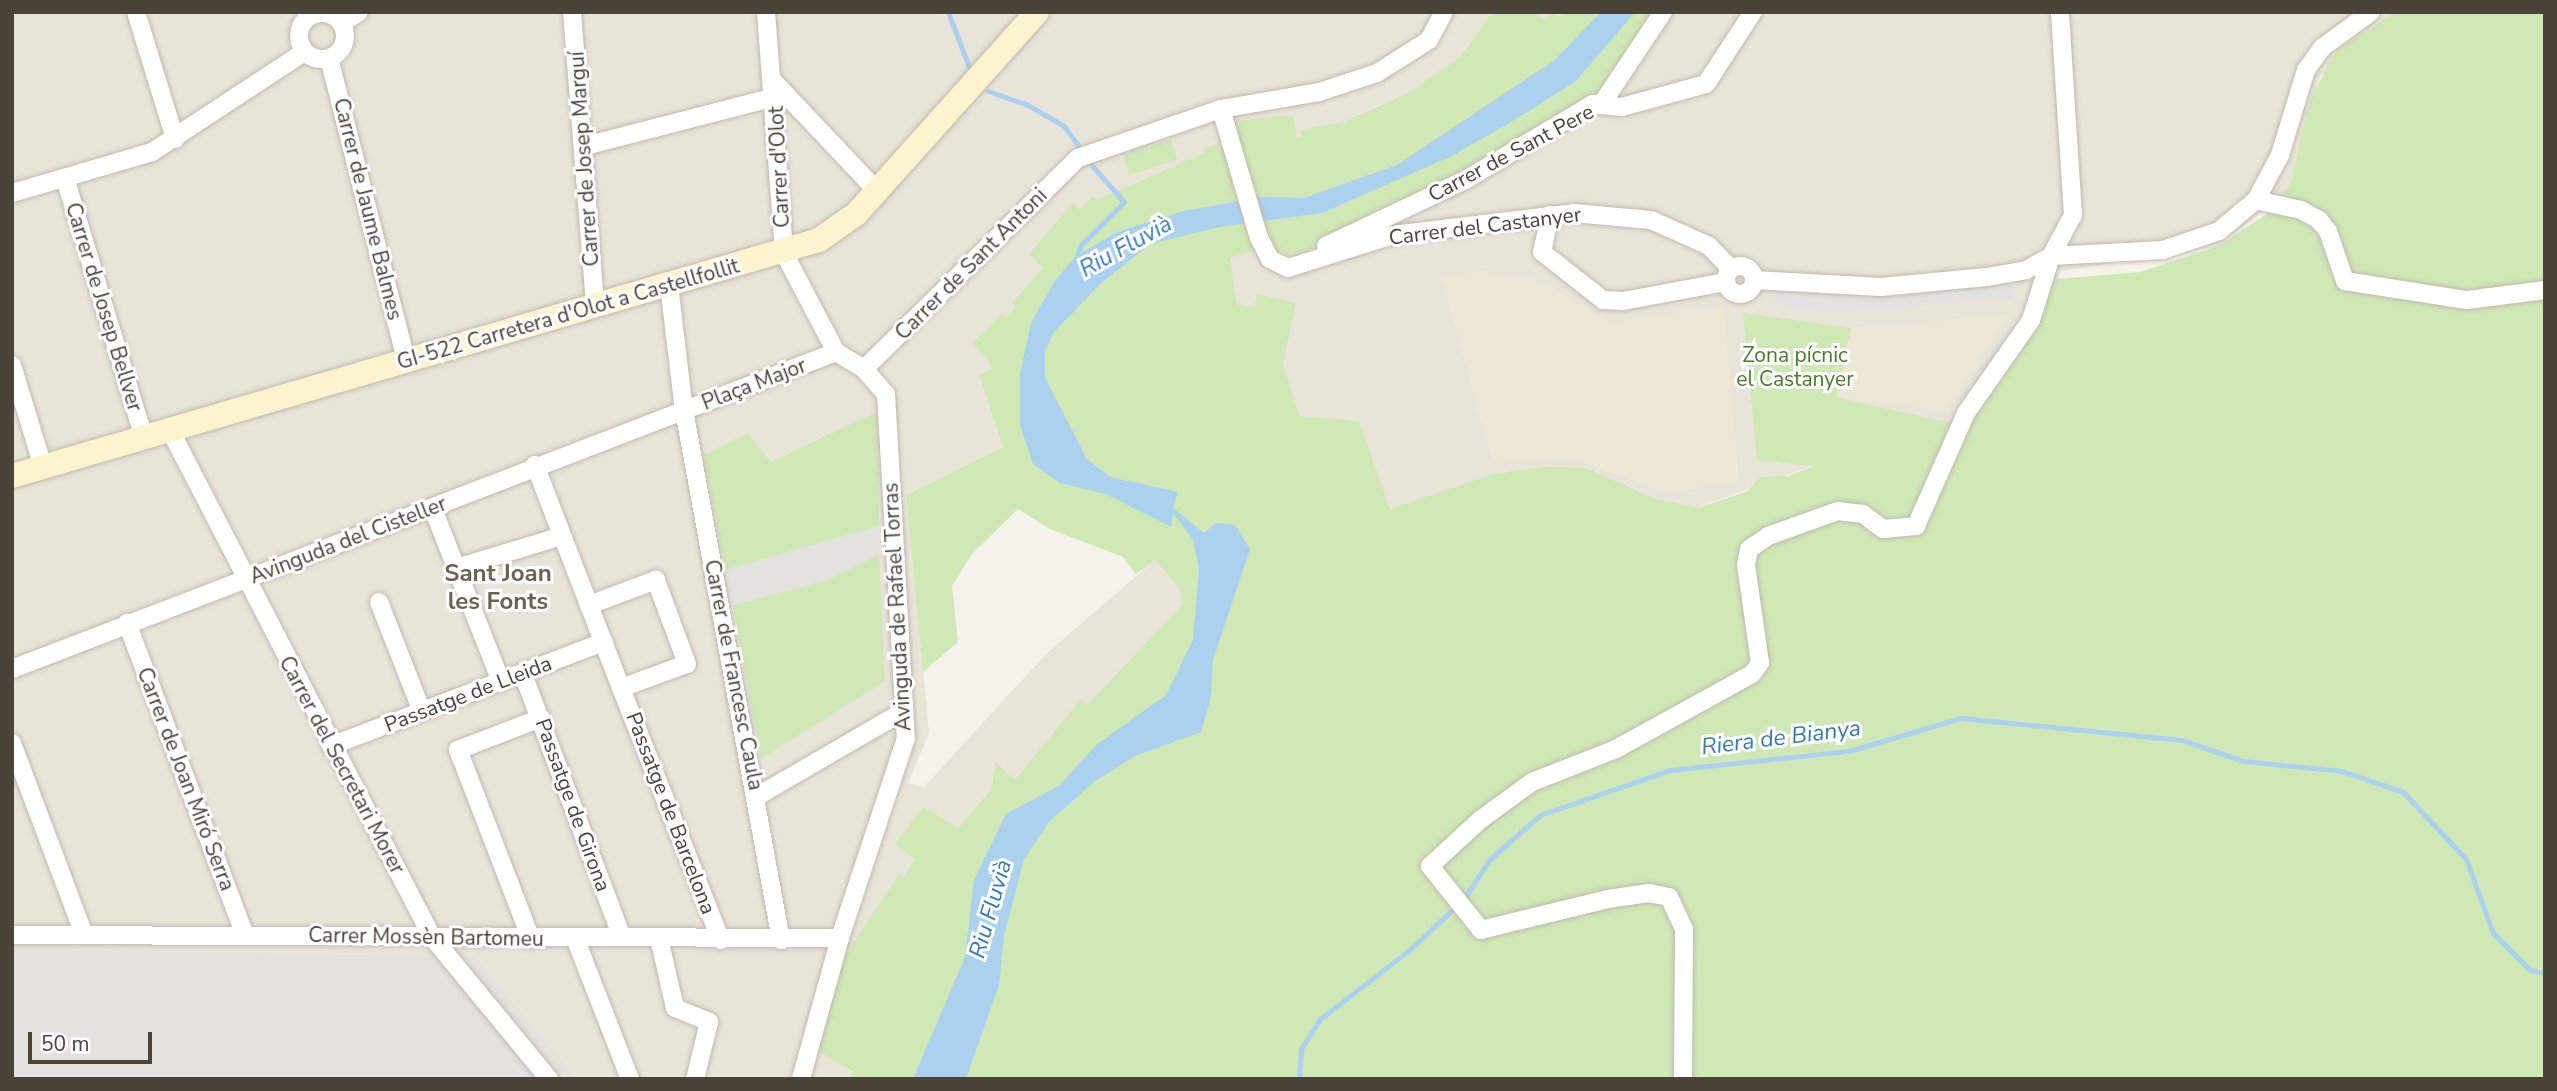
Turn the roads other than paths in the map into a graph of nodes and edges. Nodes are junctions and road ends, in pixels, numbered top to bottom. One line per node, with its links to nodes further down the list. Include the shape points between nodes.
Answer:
1 (136, 12): 19 (street)
2 (316, 12): 12 (street, via 331,14); 14 (street, via 303,21 298,37)
3 (359, 12): 12 (street)
4 (572, 12): 20 (street, Carrer de Josep Marguí)
5 (766, 12): 16 (street, Carrer d'Olot)
6 (1037, 12): 13 (street, GI-522 Carretera d'Olot a Castellfollit)
7 (1444, 12): 18 (street, via 1429,40 1377,73)
8 (1662, 12): 17 (street)
9 (1753, 12): 17 (street, Carrer de Sant Pere, via 1706,84 1622,107)
10 (2060, 12): 27 (street, via 2073,215)
11 (2371, 12): 24 (street, via 2323,47 2306,70 2280,155)
12 (342, 23): 15 (street, via 346,37 341,50)
13 (1015, 24): 23 (street, GI-522 Carretera d'Olot a Castellfollit)
14 (304, 52): 15 (street, via 316,59); 19 (street)
15 (329, 58): 34 (street, Carrer de Jaume Balmes)
16 (774, 89): 20 (street); 23 (street); 26 (street, Carrer d'Olot)
17 (1601, 105): 28 (street, Carrer de Sant Pere, via 1593,104 1466,179 1339,238)
18 (1223, 114): 28 (street, via 1259,238 1270,259 1288,268); 36 (street, Carrer de Sant Antoni, via 1077,158)
19 (175, 139): 21 (street, via 152,152)
20 (585, 146): 32 (street, Carrer de Josep Marguí)
21 (65, 178): 22 (street); 39 (street, Carrer de Josep Bellver)
22 (13, 190)
23 (877, 190): 26 (street, GI-522 Carretera d'Olot a Castellfollit, via 856,214 819,240)
24 (2256, 200): 27 (street, via 2219,231 2163,250); 31 (street, via 2301,210 2319,220 2328,231 2345,281 2467,300)
25 (1550, 215): 28 (street, Carrer del Castanyer, via 1393,235); 29 (street, Carrer del Castanyer, via 1651,220 1709,246); 29 (street, via 1542,252 1603,300 1623,301)
26 (784, 253): 30 (street, GI-522 Carretera d'Olot a Castellfollit); 33 (street)
27 (2051, 256): 29 (street, Carrer del Castanyer, via 2026,270 1881,287 1754,280 1743,266); 76 (street, via 2031,320 1966,413 1916,526 1883,529 1863,514 1838,511 1768,536 1749,549 1746,565 1760,663 1752,674 1616,749 1532,782 1480,820 1430,866 1482,930 1608,899 1649,892 1669,897 1684,929)
28 (1311, 260)
29 (1728, 276)
30 (668, 285): 32 (street, GI-522 Carretera d'Olot a Castellfollit); 37 (street, Plaça Major)
31 (2545, 290)
32 (595, 306): 34 (street, GI-522 Carretera d'Olot a Castellfollit)
33 (836, 352): 36 (street, Avinguda de Rafael Torras); 37 (street, Plaça Major)
34 (407, 360): 38 (street, GI-522 Carretera d'Olot a Castellfollit)
35 (12, 365): 41 (street)
36 (864, 369): 55 (street, Avinguda de Rafael Torras, via 886,394)
37 (684, 410): 40 (street, Avinguda del Cisteller); 60 (street, Carrer de Francesc Caula)
38 (169, 428): 39 (street, GI-522 Carretera d'Olot a Castellfollit); 46 (street, Carrer del Secretari Morer)
39 (143, 435): 41 (street, GI-522 Carretera d'Olot a Castellfollit)
40 (535, 465): 43 (street, Avinguda del Cisteller); 44 (street)
41 (43, 467): 42 (street, GI-522 Carretera d'Olot a Castellfollit)
42 (12, 476)
43 (433, 509): 45 (street); 46 (street, Avinguda del Cisteller)
44 (562, 536): 45 (street); 48 (street)
45 (456, 568): 53 (street)
46 (244, 579): 49 (street, Avinguda del Cisteller); 59 (street, Carrer del Secretari Morer)
47 (379, 602): 56 (street)
48 (589, 606): 50 (street, Passatge de Barcelona); 54 (street, via 656,580 687,664)
49 (127, 623): 51 (street, Avinguda del Cisteller); 63 (street, Carrer de Joan Miró Serra)
50 (604, 642): 52 (street, Passatge de Lleida); 54 (street, Passatge de Barcelona)
51 (12, 669)
52 (523, 674): 53 (street, Passatge de Lleida); 57 (street, Passatge de Girona)
53 (501, 682): 56 (street, Passatge de Lleida)
54 (621, 688): 70 (street, Passatge de Barcelona)
55 (904, 711): 60 (street); 68 (street, Avinguda de Rafael Torras, via 906,738)
56 (422, 712): 59 (street, Passatge de Lleida)
57 (541, 718): 65 (street, Passatge de Girona); 69 (street, via 458,750)
58 (12, 743): 62 (street)
59 (331, 746): 64 (street, Carrer del Secretari Morer)
60 (756, 797): 71 (street, Carrer de Francesc Caula)
61 (12, 935): 62 (street, Carrer Mossèn Bartomeu)
62 (84, 935): 63 (street, Carrer Mossèn Bartomeu)
63 (245, 935): 64 (street, Carrer Mossèn Bartomeu)
64 (432, 937): 69 (street, Carrer Mossèn Bartomeu); 72 (street, Carrer del Secretari Morer)
65 (622, 937): 66 (street, Carrer Mossèn Bartomeu); 67 (street, Carrer Mossèn Bartomeu)
66 (575, 938): 69 (street, Carrer Mossèn Bartomeu); 73 (street)
67 (659, 938): 70 (street, Carrer Mossèn Bartomeu); 74 (street, via 675,1007 709,1022)
68 (840, 938): 71 (street, Carrer Mossèn Bartomeu); 75 (street, Avinguda de Rafael Torras)
69 (531, 939)
70 (720, 940): 71 (street, Carrer Mossèn Bartomeu)
71 (781, 940)
72 (549, 1079)
73 (630, 1079)
74 (695, 1079)
75 (801, 1079)
76 (1683, 1079)

